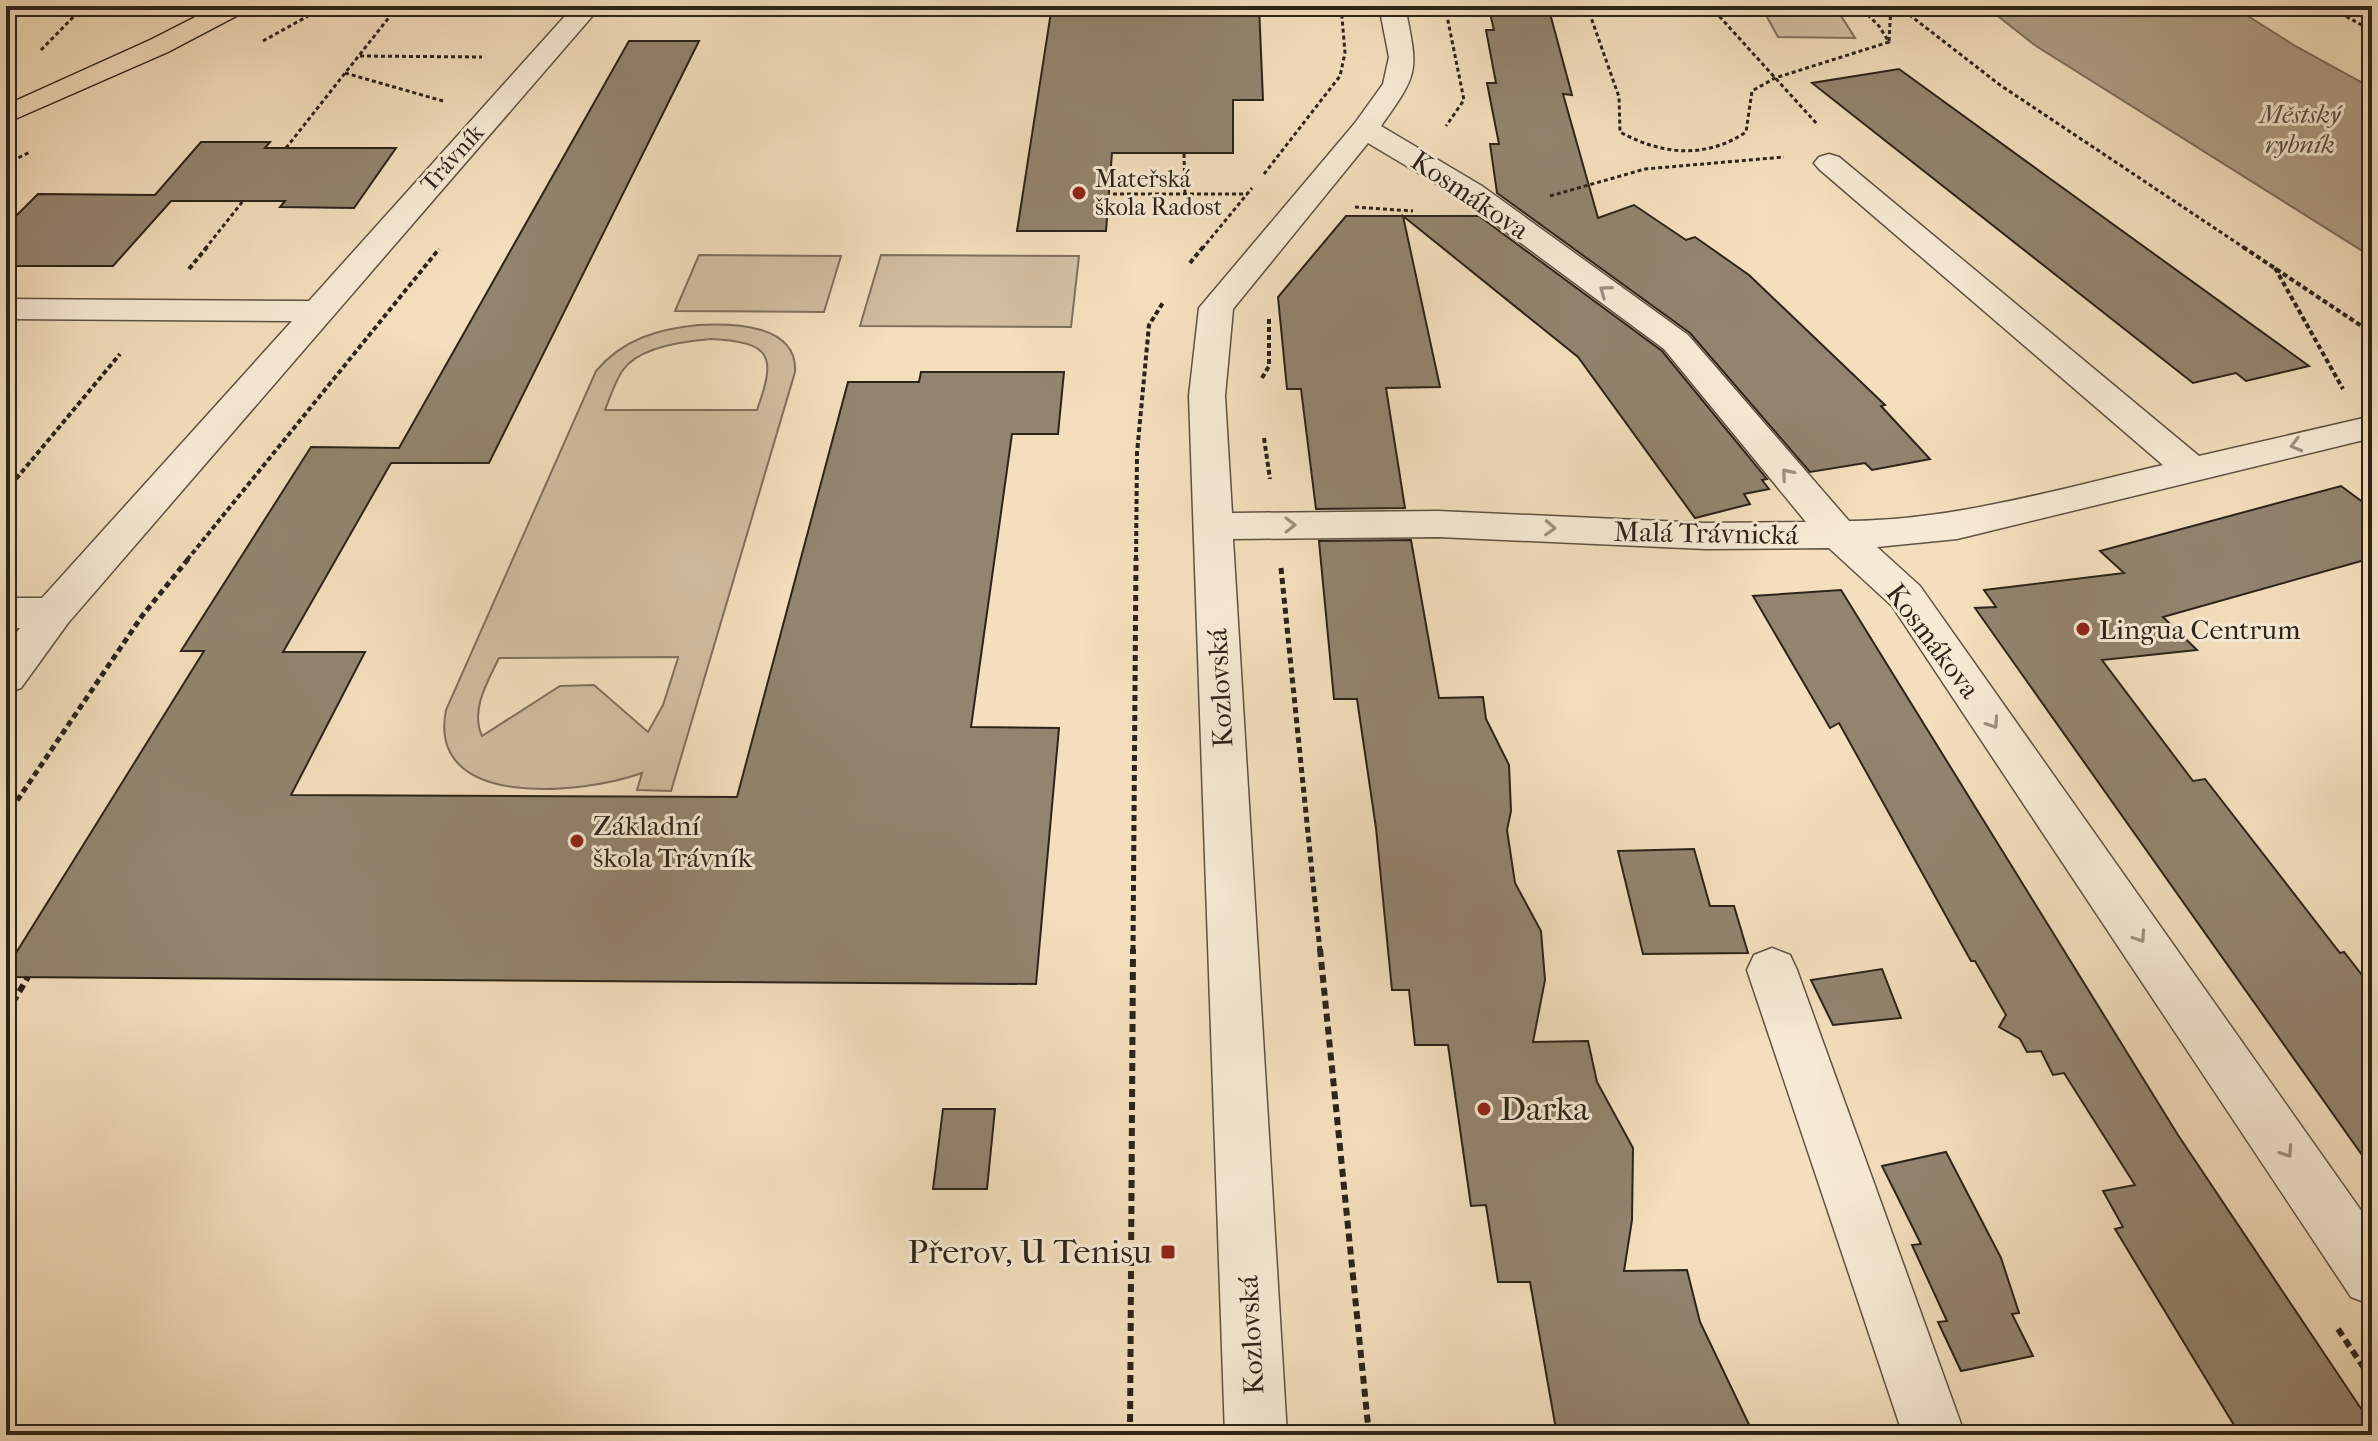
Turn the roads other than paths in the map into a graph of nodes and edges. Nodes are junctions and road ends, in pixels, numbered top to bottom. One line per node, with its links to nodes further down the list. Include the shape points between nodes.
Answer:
1 (237, 6): 4 (main road)
2 (588, 6): 8 (street, Trávník)
3 (1392, 6): 5 (street, Kozlovská, via 1402,57 1397,84)
4 (6, 115)
5 (1365, 129): 11 (street, Kozlovská, via 1216,308 1207,396); 12 (street, Kosmákova, one-way to 5, via 1676,342 1430,165)
6 (1827, 147): 10 (street)
7 (6, 309): 8 (street)
8 (316, 311): 14 (street, Trávník)
9 (2372, 427): 10 (street, Malá Trávnická, one-way to 10)
10 (2193, 471): 12 (street, Malá Trávnická, via 1930,531)
11 (1212, 526): 12 (street, Malá Trávnická, one-way to 12); 18 (street, Kozlovská)
12 (1838, 534): 17 (street, Kosmákova, one-way to 17, via 1906,596)
13 (6, 613): 14 (street)
14 (53, 613): 15 (street, Trávník)
15 (6, 677)
16 (1772, 970): 19 (street)
17 (2372, 1276)
18 (1256, 1435)
19 (1934, 1435)

